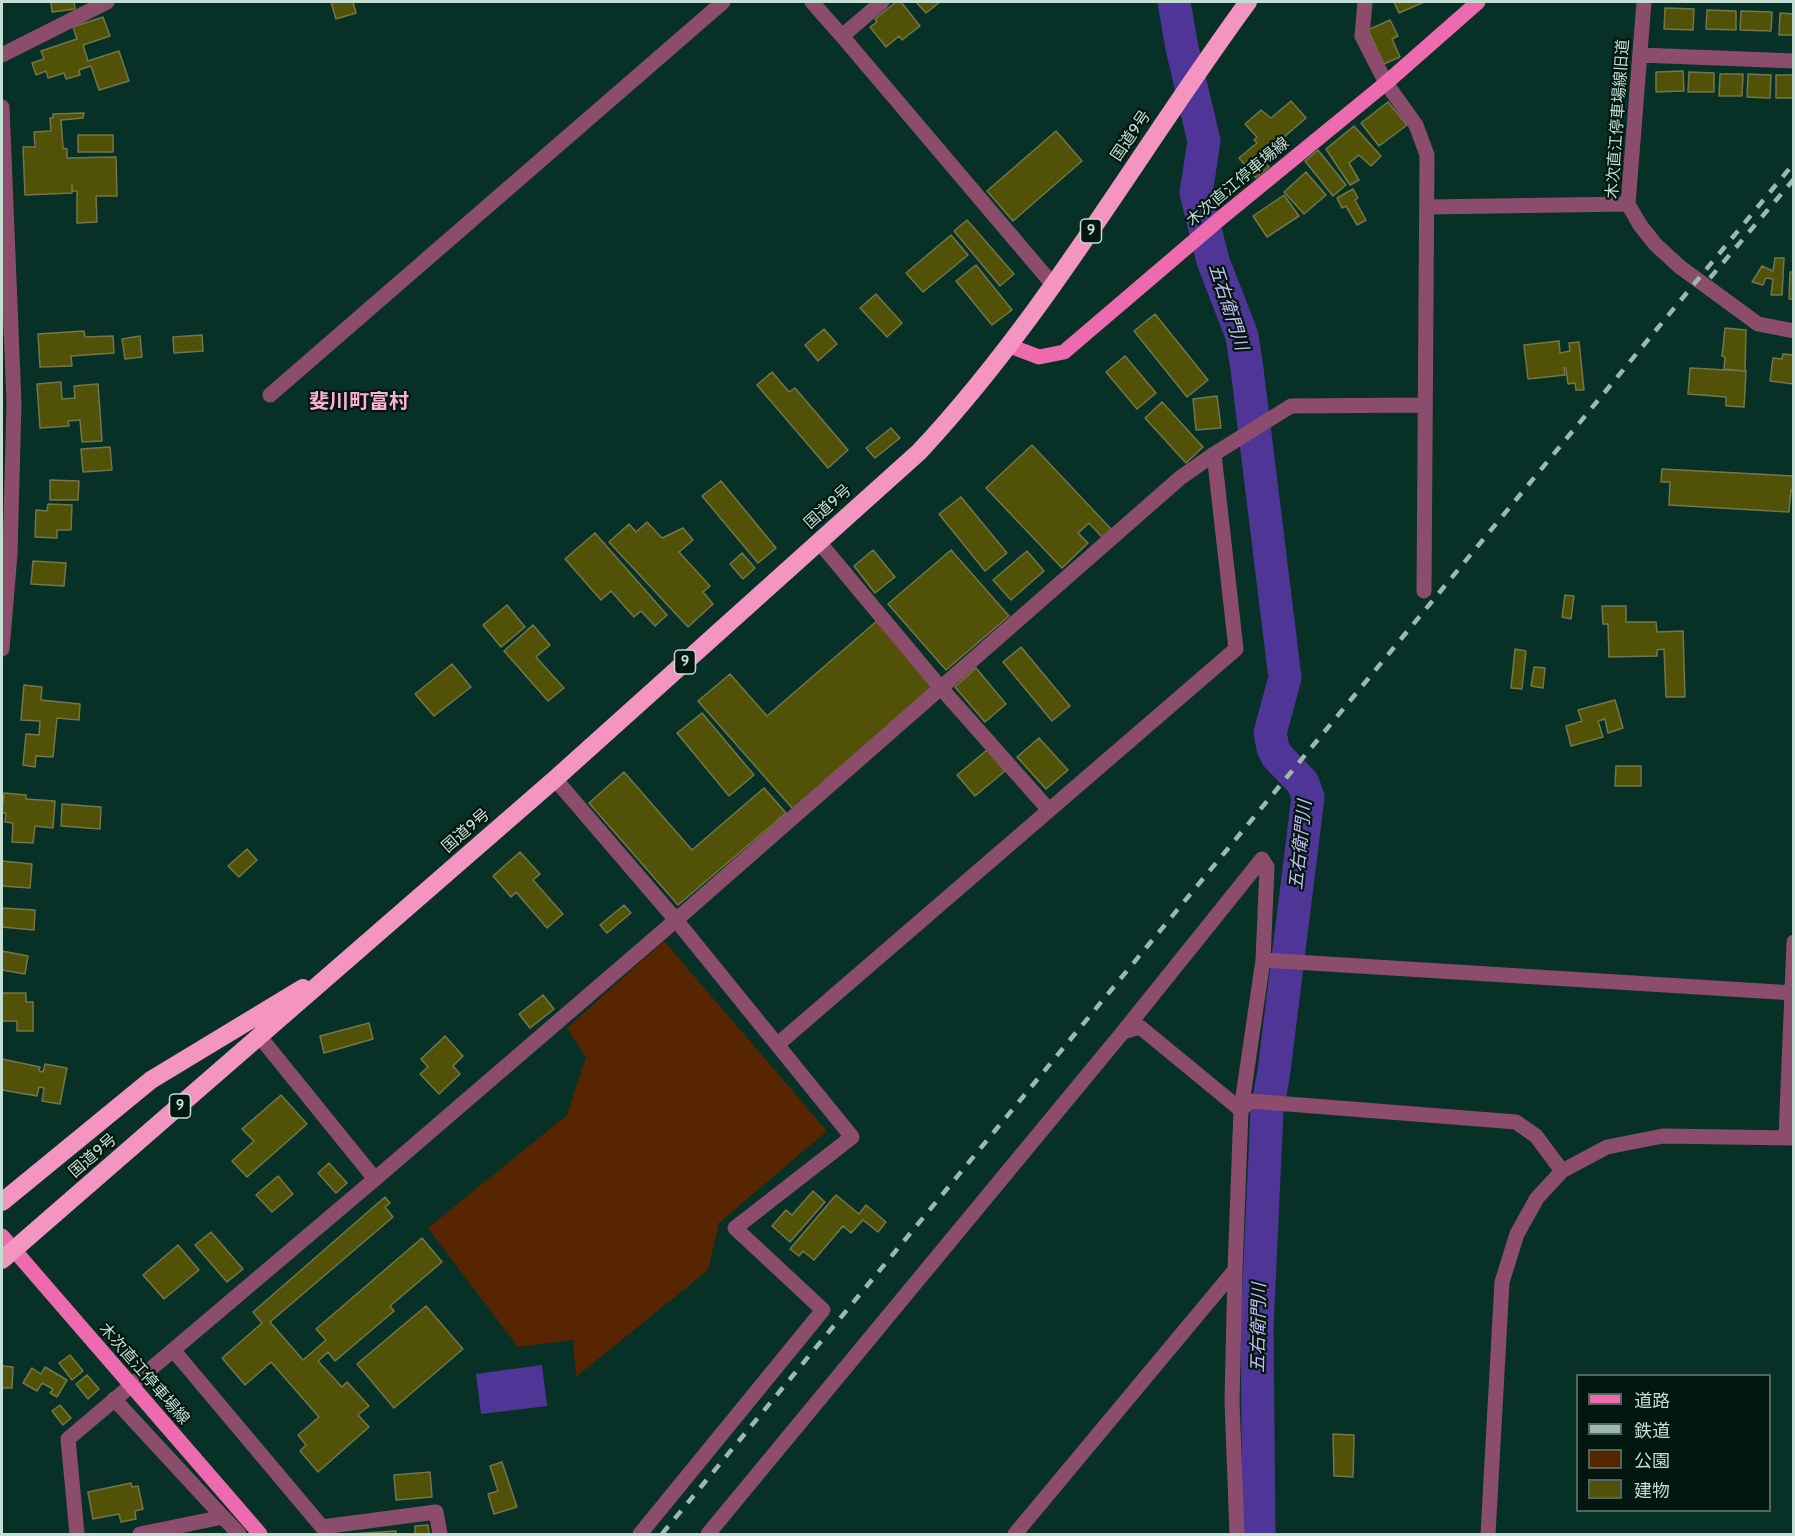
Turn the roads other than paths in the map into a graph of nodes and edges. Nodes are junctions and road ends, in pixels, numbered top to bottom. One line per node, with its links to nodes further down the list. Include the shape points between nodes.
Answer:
1 (107, 2): 10 (street)
2 (723, 2): 21 (street)
3 (812, 2): 9 (street)
4 (882, 2): 9 (street)
5 (1248, 2): 18 (highway, 国道9号 / 9)
6 (1365, 2): 13 (street, via 1362,36)
7 (1478, 2): 13 (main road, 木次直江停車場線)
8 (1644, 2): 11 (street, 木次直江停車場線旧道)
9 (842, 36): 18 (street)
10 (2, 55)
11 (1640, 55): 12 (street); 16 (street, 木次直江停車場線旧道)
12 (1794, 61)
13 (1386, 83): 17 (street, via 1416,125 1426,154); 20 (main road, 木次直江停車場線, via 1064,352 1039,357)
14 (2, 107): 15 (street)
15 (3, 179): 26 (street, via 15,403)
16 (1628, 204): 17 (street); 19 (street, 木次直江停車場線旧道, via 1655,244 1680,267 1758,324)
17 (1427, 207): 22 (street)
18 (1054, 286): 20 (highway, 国道9号 / 9)
19 (1794, 331)
20 (1010, 346): 24 (highway, 国道9号 / 9, via 920,452)
21 (270, 395)
22 (1425, 405): 23 (street, via 1291,406); 25 (street)
23 (1214, 454): 27 (street, via 1180,478); 29 (street, via 1236,649)
24 (819, 542): 27 (street); 28 (highway, 国道9号 / 9)
25 (1424, 591)
26 (2, 649)
27 (940, 687): 29 (street); 30 (street)
28 (555, 779): 30 (street); 33 (highway, 国道9号 / 9)
29 (1049, 810): 37 (street)
30 (676, 920): 37 (street); 41 (street)
31 (1794, 942): 34 (street)
32 (1263, 960): 34 (street); 35 (street, via 1267,867 1262,859); 38 (street)
33 (345, 962): 36 (highway, 国道9号 / 9); 42 (highway, 国道9号 / 9, via 151,1080)
34 (1792, 993): 39 (street)
35 (1123, 1032): 38 (street, via 1140,1027); 56 (street)
36 (260, 1037): 41 (street); 44 (highway, 国道9号 / 9)
37 (778, 1044): 55 (street, via 852,1137 735,1228 823,1310)
38 (1241, 1110): 40 (street, via 1250,1101 1516,1122 1536,1136); 45 (street)
39 (1790, 1137): 40 (street, via 1663,1136 1607,1147)
40 (1562, 1171): 59 (street, via 1537,1198 1517,1234 1502,1282)
41 (375, 1179): 46 (street)
42 (2, 1202)
43 (2, 1236): 44 (main road, 木次直江停車場線)
44 (8, 1255): 47 (main road, 木次直江停車場線)
45 (1234, 1270): 57 (street); 58 (street, via 1232,1401)
46 (174, 1351): 47 (street); 54 (street, via 322,1527 436,1512)
47 (130, 1386): 48 (street); 53 (main road, 木次直江停車場線)
48 (114, 1399): 49 (street); 50 (street, via 68,1439)
49 (223, 1517): 51 (street); 52 (street)
50 (77, 1534)
51 (140, 1534)
52 (239, 1534)
53 (260, 1534)
54 (440, 1534)
55 (640, 1534)
56 (708, 1534)
57 (1015, 1534)
58 (1237, 1534)
59 (1488, 1534)

